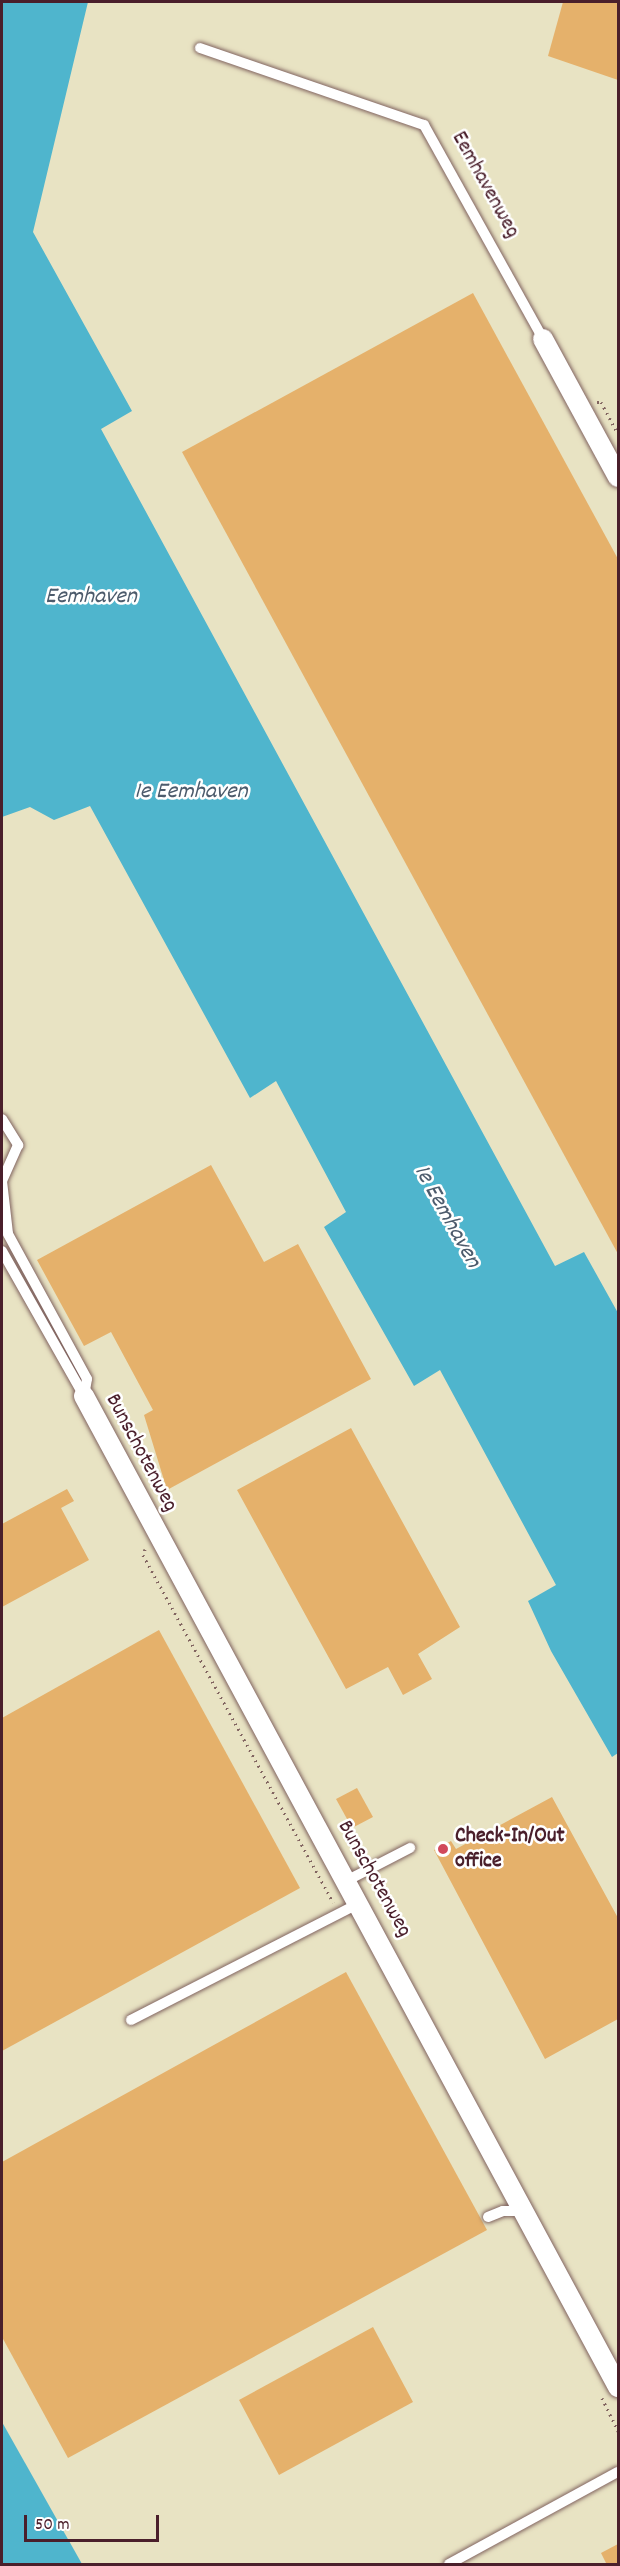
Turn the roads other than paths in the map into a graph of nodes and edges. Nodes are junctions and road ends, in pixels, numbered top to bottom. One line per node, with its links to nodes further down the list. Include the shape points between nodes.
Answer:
1 (200, 48): 2 (lane, Eemhavenweg, via 424,125)
2 (543, 339): 3 (street, Eemhavenweg)
3 (618, 477)
4 (2, 1119): 6 (lane, via 18,1145 2,1182 8,1234 87,1379)
5 (2, 1251): 6 (lane)
6 (84, 1396): 8 (street, Bunschotenweg)
7 (410, 1848): 8 (lane)
8 (348, 1880): 9 (street, Bunschotenweg)
9 (360, 1903): 10 (lane); 11 (street, Bunschotenweg)
10 (131, 2020)
11 (524, 2211): 12 (lane, via 503,2211); 13 (street, Bunschotenweg)
12 (488, 2217)
13 (618, 2387)
14 (618, 2472): 15 (lane)
15 (449, 2565)

